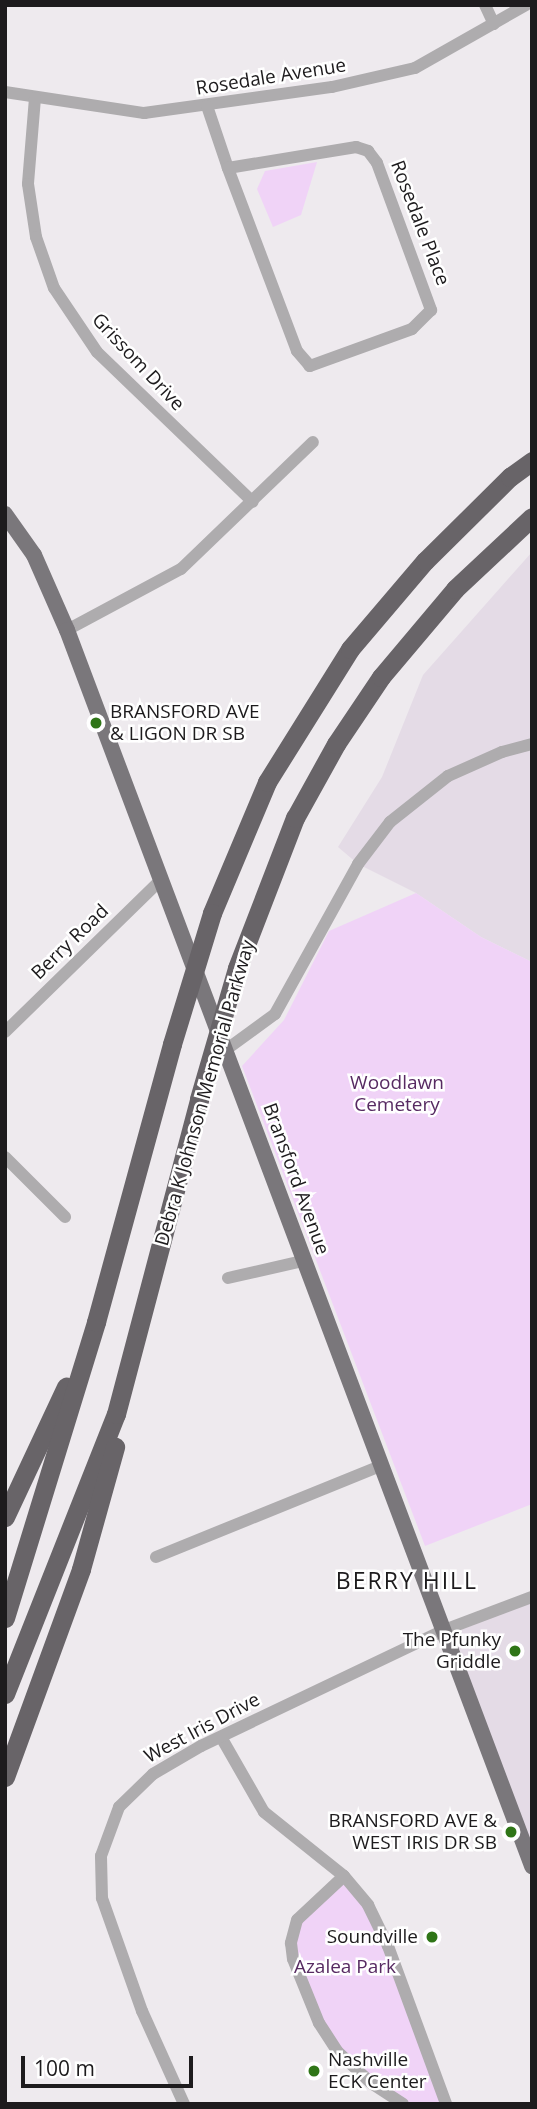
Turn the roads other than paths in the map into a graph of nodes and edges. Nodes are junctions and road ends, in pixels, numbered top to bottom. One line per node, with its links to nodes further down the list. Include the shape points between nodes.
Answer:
1 (485, 5): 3 (street)
2 (526, 5): 3 (street, Rosedale Avenue)
3 (494, 24): 6 (street, Rosedale Avenue, via 401,73)
4 (5, 92): 5 (street, Rosedale Avenue)
5 (35, 98): 6 (street, Rosedale Avenue, via 133,113); 10 (street, Grissom Drive, via 28,184 36,237 54,288 97,352)
6 (207, 106): 7 (street, Rosedale Place)
7 (228, 168): 7 (street, Rosedale Place, via 297,351 306,363 320,366 412,329 427,318 428,294 369,152 349,148)
8 (313, 442): 10 (street)
9 (532, 461): 22 (highway, bridge, via 425,561 350,649 267,782 212,913)
10 (253, 502): 13 (street, via 181,569)
11 (5, 514): 13 (main road, Bransford Avenue, via 34,555)
12 (532, 516): 23 (highway, Debra K Johnson Memorial Parkway, bridge, via 455,589 381,677 336,744 295,818 237,968)
13 (67, 630): 15 (main road, Bransford Avenue)
14 (532, 744): 17 (street, via 448,776 390,822 358,864 275,1014)
15 (162, 880): 16 (street, Berry Road); 17 (main road, Bransford Avenue)
16 (5, 1032)
17 (227, 1049): 20 (main road, Bransford Avenue)
18 (5, 1157): 19 (street)
19 (65, 1217)
20 (303, 1261): 21 (street); 24 (main road, Bransford Avenue)
21 (228, 1278)
22 (96, 1322): 25 (highway); 28 (highway)
23 (116, 1414): 30 (highway, Debra K Johnson Memorial Parkway); 32 (highway, via 114,1452 81,1569)
24 (380, 1466): 26 (street); 29 (main road, Bransford Avenue)
25 (5, 1517)
26 (156, 1557)
27 (532, 1597): 29 (street, West Iris Drive)
28 (5, 1618)
29 (444, 1630): 31 (street, West Iris Drive); 33 (main road, Bransford Avenue)
30 (5, 1694)
31 (221, 1737): 34 (street, via 264,1812); 35 (street, West Iris Drive, via 163,1767 125,1798 108,1830 100,1864 108,1922)
32 (5, 1777)
33 (532, 1866)
34 (344, 1876): 36 (street, via 297,1920 291,1943 293,1959 319,2023 337,2051 370,2083); 37 (street, via 368,1905 388,1945)
35 (184, 2104)
36 (403, 2104)
37 (446, 2104)

